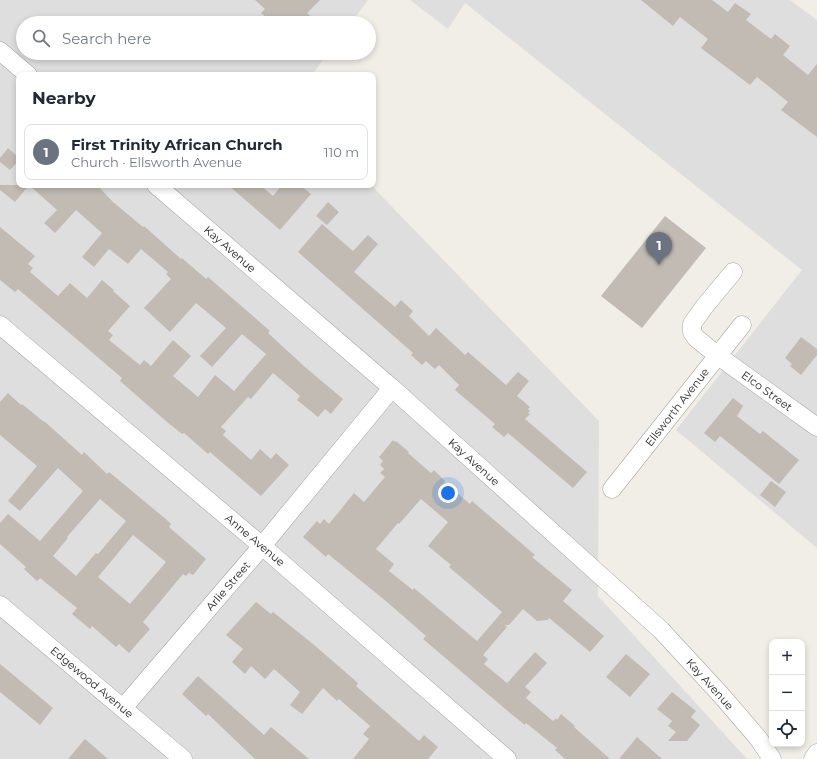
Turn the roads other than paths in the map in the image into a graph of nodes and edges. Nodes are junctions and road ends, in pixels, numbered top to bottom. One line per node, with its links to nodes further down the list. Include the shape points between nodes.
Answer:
1 (0, 51): 2 (street)
2 (24, 72)
3 (159, 188): 8 (street, Kay Avenue)
4 (733, 272): 7 (street, Elco Street, via 692,324 692,332 696,338)
5 (0, 325): 11 (street, Anne Avenue)
6 (742, 325): 7 (street, Ellsworth Avenue)
7 (717, 355): 9 (street, Elco Street); 10 (street, Ellsworth Avenue)
8 (392, 388): 11 (street, Arlie Street); 17 (street, Kay Avenue, via 661,630 722,695)
9 (817, 427)
10 (612, 488)
11 (262, 546): 13 (street, Arlie Street); 16 (street, Anne Avenue)
12 (0, 605): 13 (street, Edgewood Avenue)
13 (123, 708): 15 (street, Edgewood Avenue)
14 (817, 753): 18 (street)
15 (183, 759)
16 (507, 759)
17 (772, 759)
18 (813, 759)

